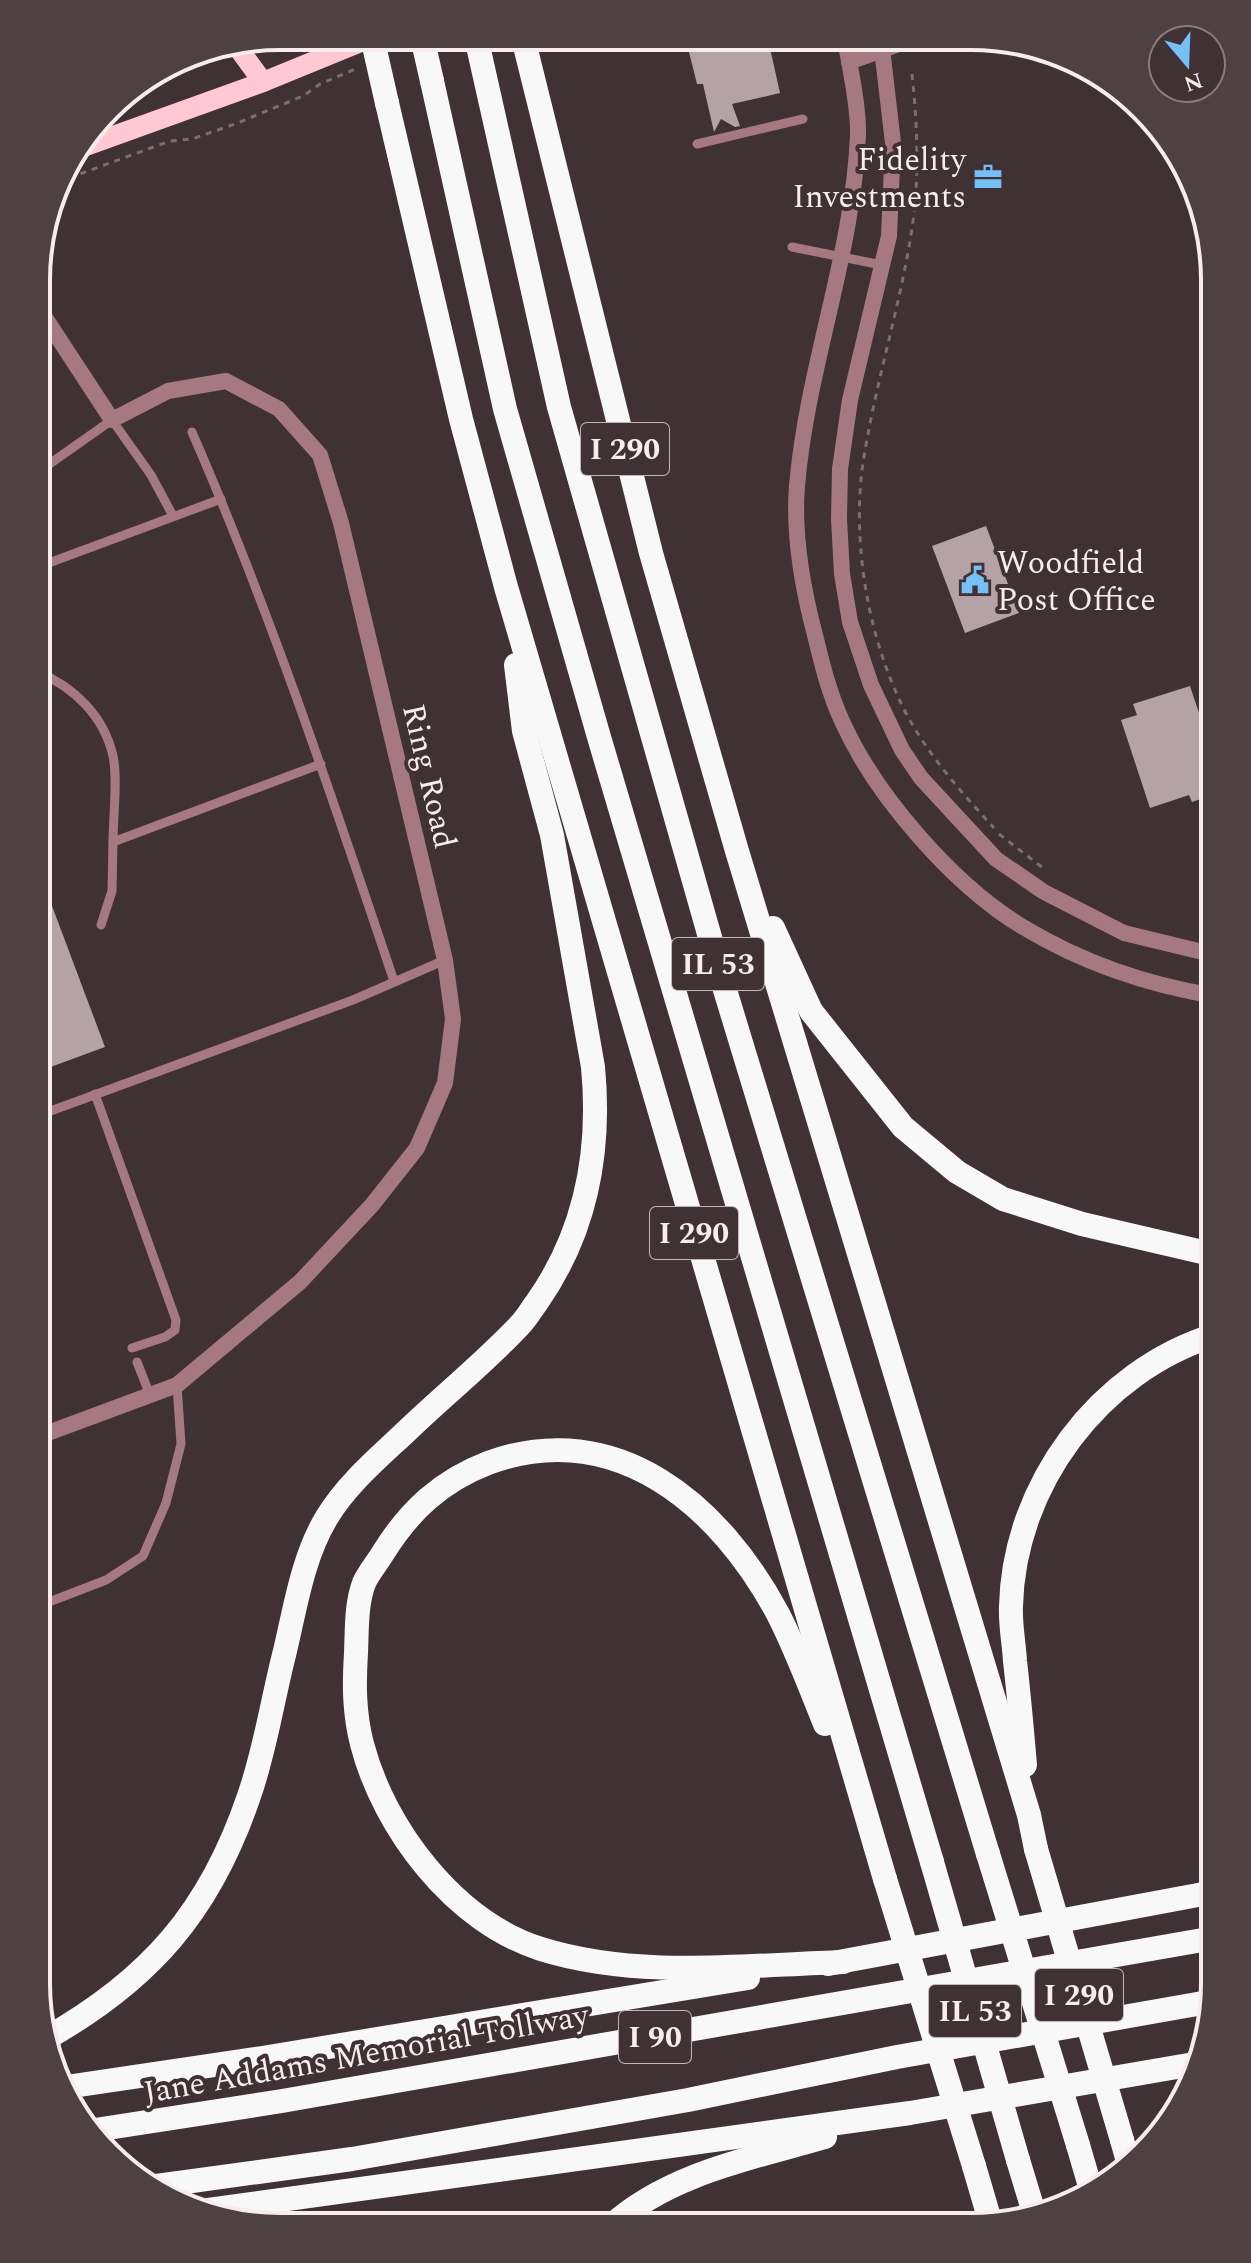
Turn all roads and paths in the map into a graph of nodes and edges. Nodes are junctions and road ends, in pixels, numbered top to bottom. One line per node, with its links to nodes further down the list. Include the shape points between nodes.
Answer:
1 (341, 50): 13 (main road)
2 (376, 50): 28 (highway, I 290, bridge, via 461,419)
3 (425, 50): 63 (highway, IL 53, bridge, via 505,409)
4 (479, 50): 61 (highway, IL 53, bridge, via 568,437 725,990)
5 (526, 50): 32 (highway, I 290, via 651,553)
6 (847, 50): 10 (street)
7 (873, 50): 10 (street)
8 (884, 50): 20 (street, via 893,143 889,236)
9 (242, 54): 13 (main road)
10 (849, 62): 19 (street, via 858,132)
11 (362, 67): 17 (path, via 235,124)
12 (912, 74): 33 (path, via 918,132 914,214 862,472 861,548 868,597 884,663 901,704 940,765 1000,836)
13 (263, 82): 15 (main road)
14 (803, 119): 16 (lane)
15 (96, 142)
16 (697, 144)
17 (76, 175)
18 (792, 247): 19 (lane)
19 (842, 258): 20 (lane); 38 (street, via 797,486 798,561 842,722 912,828 945,864 1022,926 1144,982)
20 (882, 265): 35 (street, via 850,400 840,469 842,574 850,622 871,685 921,778 996,859 1044,892 1124,933)
21 (50, 325): 22 (street)
22 (112, 420): 24 (lane); 26 (lane); 36 (street, Ring Road, via 168,391 226,381 279,409 320,455 341,523)
23 (192, 432): 25 (lane)
24 (50, 464)
25 (221, 499): 26 (lane); 30 (lane)
26 (173, 516): 27 (lane)
27 (50, 562)
28 (506, 587): 50 (highway, I 290); 55 (highway, via 524,731 552,835 593,1067 597,1106 591,1173 577,1228 522,1324 358,1477 326,1517 306,1566 250,1793 224,1858 178,1934 126,1987)
29 (50, 677): 31 (lane, via 84,701 105,732 114,758)
30 (321, 764): 31 (lane); 37 (lane)
31 (113, 842): 34 (lane, via 112,891)
32 (737, 851): 41 (highway, via 811,1011 903,1127 957,1172 1003,1199); 49 (highway, I 290)
33 (1048, 872)
34 (101, 925)
35 (1201, 952)
36 (445, 960): 37 (lane); 45 (street, Ring Road, via 453,1019 445,1083 417,1148 300,1282)
37 (394, 981): 39 (lane)
38 (1201, 993)
39 (95, 1094): 40 (lane); 43 (lane, via 176,1320 175,1330 165,1337)
40 (50, 1111)
41 (1201, 1252)
42 (1201, 1341): 49 (highway, via 1129,1378 1083,1421 1038,1492 1014,1566 1010,1608)
43 (132, 1348)
44 (137, 1362): 46 (lane)
45 (177, 1385): 46 (street, Ring Road); 48 (lane, via 181,1444 166,1503 143,1556 106,1580)
46 (150, 1395): 47 (street, Ring Road)
47 (50, 1432)
48 (50, 1602)
49 (1029, 1815): 60 (highway, I 290, bridge)
50 (868, 1822): 53 (highway, via 776,1610 733,1544 674,1489 636,1466 595,1453 549,1450 503,1458 458,1475 405,1520 364,1585 353,1683 362,1743 402,1834 459,1900 539,1948 612,1963 688,1968); 65 (highway, I 290, bridge)
51 (1201, 1894): 53 (highway)
52 (1201, 1940): 59 (highway, Jane Addams Memorial Tollway / I 90)
53 (843, 1962): 57 (highway)
54 (1200, 2003): 62 (highway, I 90, via 612,2114)
55 (55, 2033)
56 (1185, 2066): 58 (highway)
57 (74, 2086)
58 (910, 2113): 64 (highway); 66 (highway, via 715,2168)
59 (102, 2129)
60 (1126, 2153)
61 (1088, 2180)
62 (170, 2184)
63 (1032, 2205)
64 (230, 2207)
65 (987, 2212)
66 (627, 2213)

